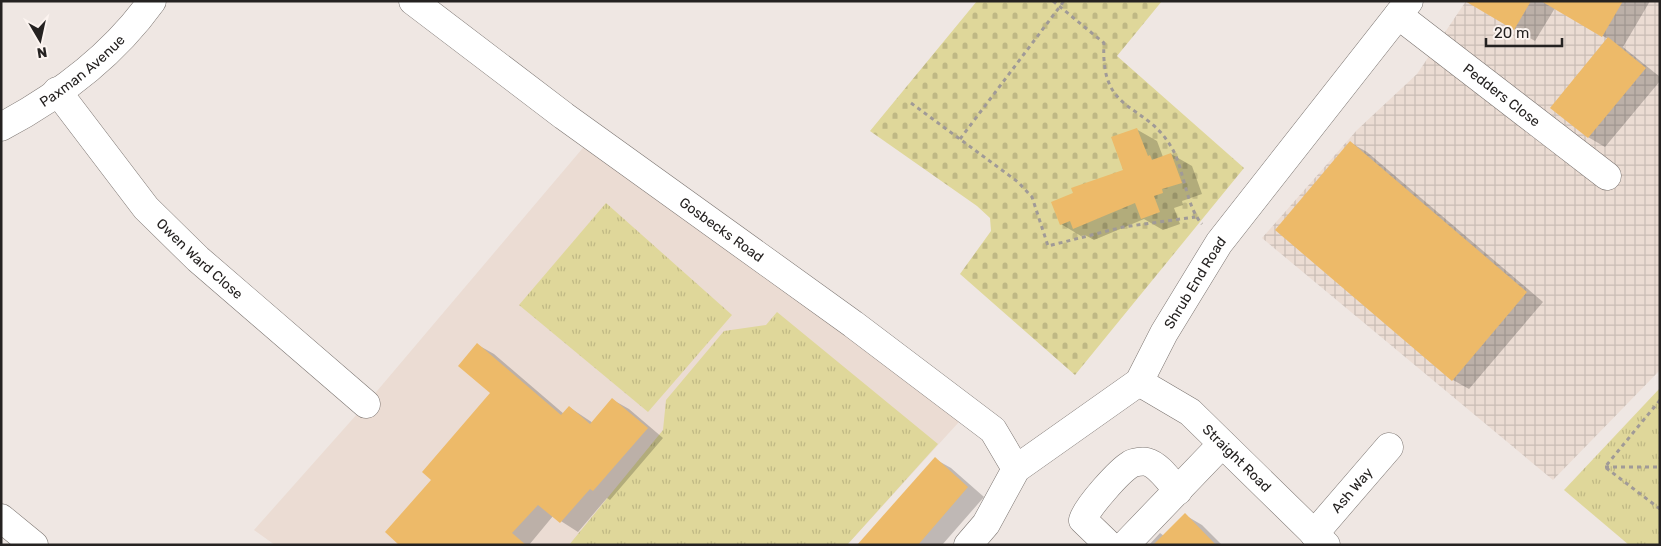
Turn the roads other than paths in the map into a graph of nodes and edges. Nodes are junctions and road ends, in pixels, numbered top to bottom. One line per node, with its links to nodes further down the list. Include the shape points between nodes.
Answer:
1 (152, 1): 4 (street, Paxman Avenue, via 103,58)
2 (413, 1): 11 (street, Gosbecks Road, via 564,116 853,324 993,430)
3 (1403, 8): 6 (street, Pedders Close); 7 (street, Shrub End Road, via 1219,243)
4 (57, 91): 5 (street, Paxman Avenue); 8 (street, Owen Ward Close, via 146,208 198,259)
5 (1, 127)
6 (1607, 176)
7 (1139, 382): 9 (street, Straight Road, via 1190,412); 11 (street, Shrub End Road)
8 (366, 404)
9 (1222, 444): 12 (street); 14 (street, Straight Road)
10 (1389, 447): 14 (street, Ash Way)
11 (1016, 469): 16 (street, Shrub End Road, via 986,524)
12 (1178, 491): 17 (street, via 1155,466 1146,461 1132,463 1094,501 1083,520); 18 (street)
13 (1, 518): 15 (street)
14 (1320, 539)
15 (34, 545)
16 (968, 545)
17 (1109, 545)
18 (1125, 545)

